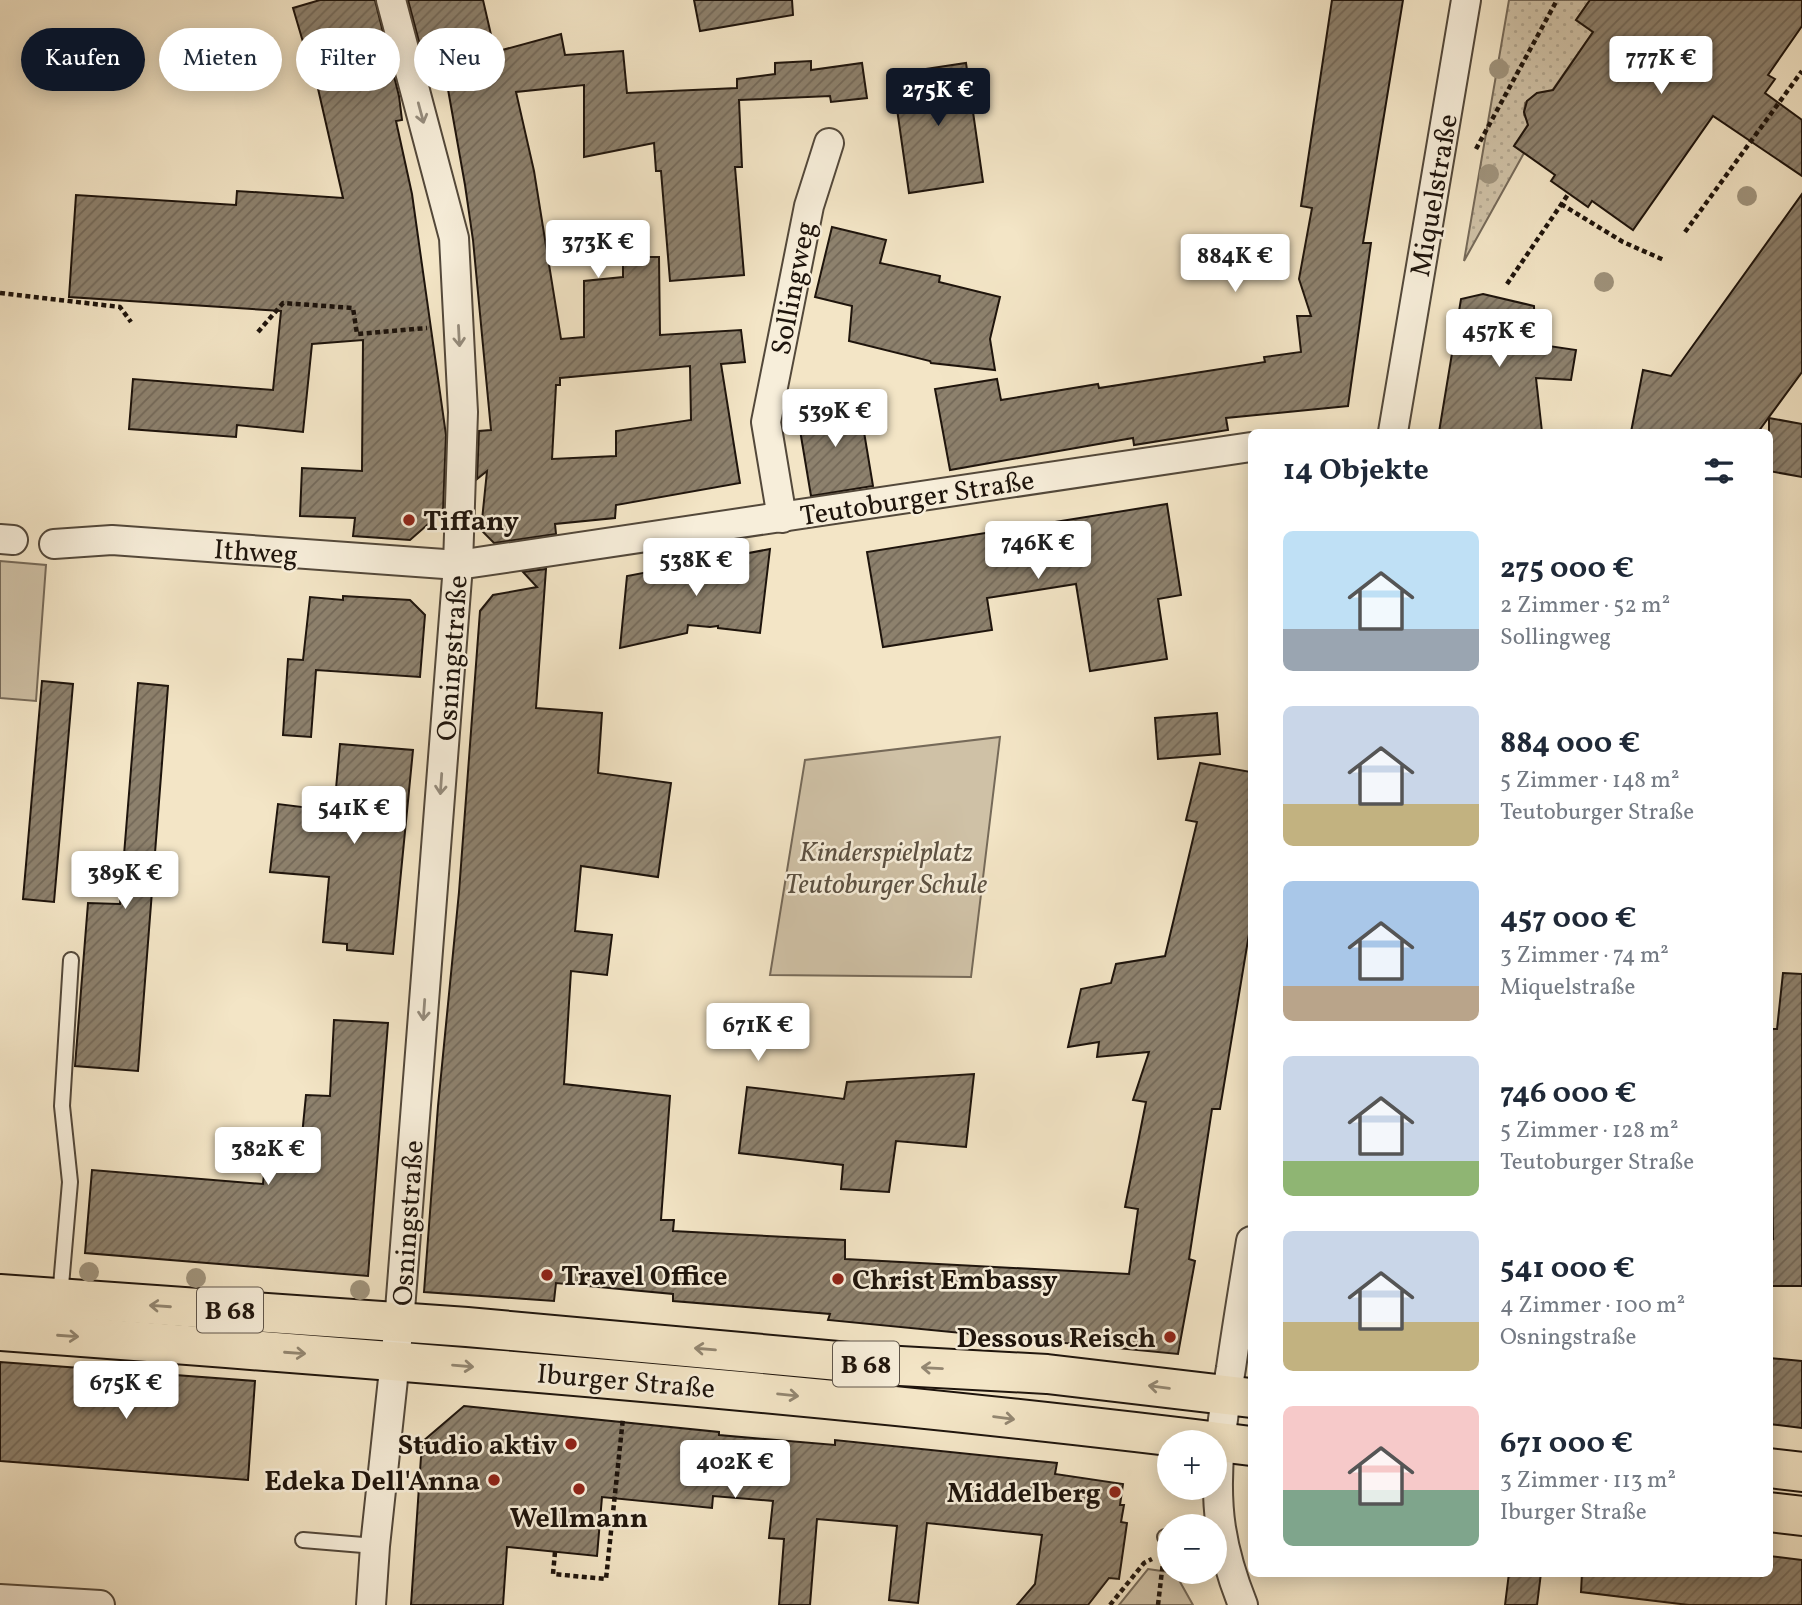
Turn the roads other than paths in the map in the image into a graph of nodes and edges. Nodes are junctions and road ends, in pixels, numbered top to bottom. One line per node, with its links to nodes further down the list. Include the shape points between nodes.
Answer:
1 (391, 0): 8 (street, Osningstraße, one-way to 8, via 454,238 463,412)
2 (1466, 0): 4 (street, Miquelstraße)
3 (829, 143): 6 (street, Sollingweg, via 809,206 766,422)
4 (1394, 429)
5 (1248, 447): 6 (street, Teutoburger Straße)
6 (782, 518): 8 (street, Teutoburger Straße)
7 (54, 544): 8 (street, Ithweg, via 112,540)
8 (458, 565): 13 (street, Osningstraße, one-way to 13)
9 (71, 960): 12 (lane, via 62,1106 70,1182)
10 (1248, 1280): 16 (street)
11 (0, 1294): 12 (main road, Iburger Straße / B 68)
12 (60, 1298): 13 (main road, Iburger Straße / B 68, one-way to 12)
13 (400, 1323): 15 (street, Osningstraße); 16 (main road, Iburger Straße / B 68, one-way to 13, via 1047,1374 882,1365)
14 (0, 1331): 15 (main road, Iburger Straße / B 68, one-way to 15)
15 (395, 1360): 17 (main road, Iburger Straße / B 68, one-way to 17, via 912,1407); 24 (street, Osningstraße)
16 (1239, 1396): 17 (street)
17 (1236, 1444): 21 (street, via 1218,1480)
18 (1773, 1468): 19 (main road)
19 (1802, 1472)
20 (1773, 1512): 22 (main road)
21 (1218, 1514)
22 (1802, 1516)
23 (303, 1540): 24 (lane)
24 (375, 1546): 28 (street, Osningstraße)
25 (1227, 1560): 29 (street)
26 (0, 1599): 27 (street)
27 (100, 1605)
28 (371, 1605)
29 (1243, 1605)

